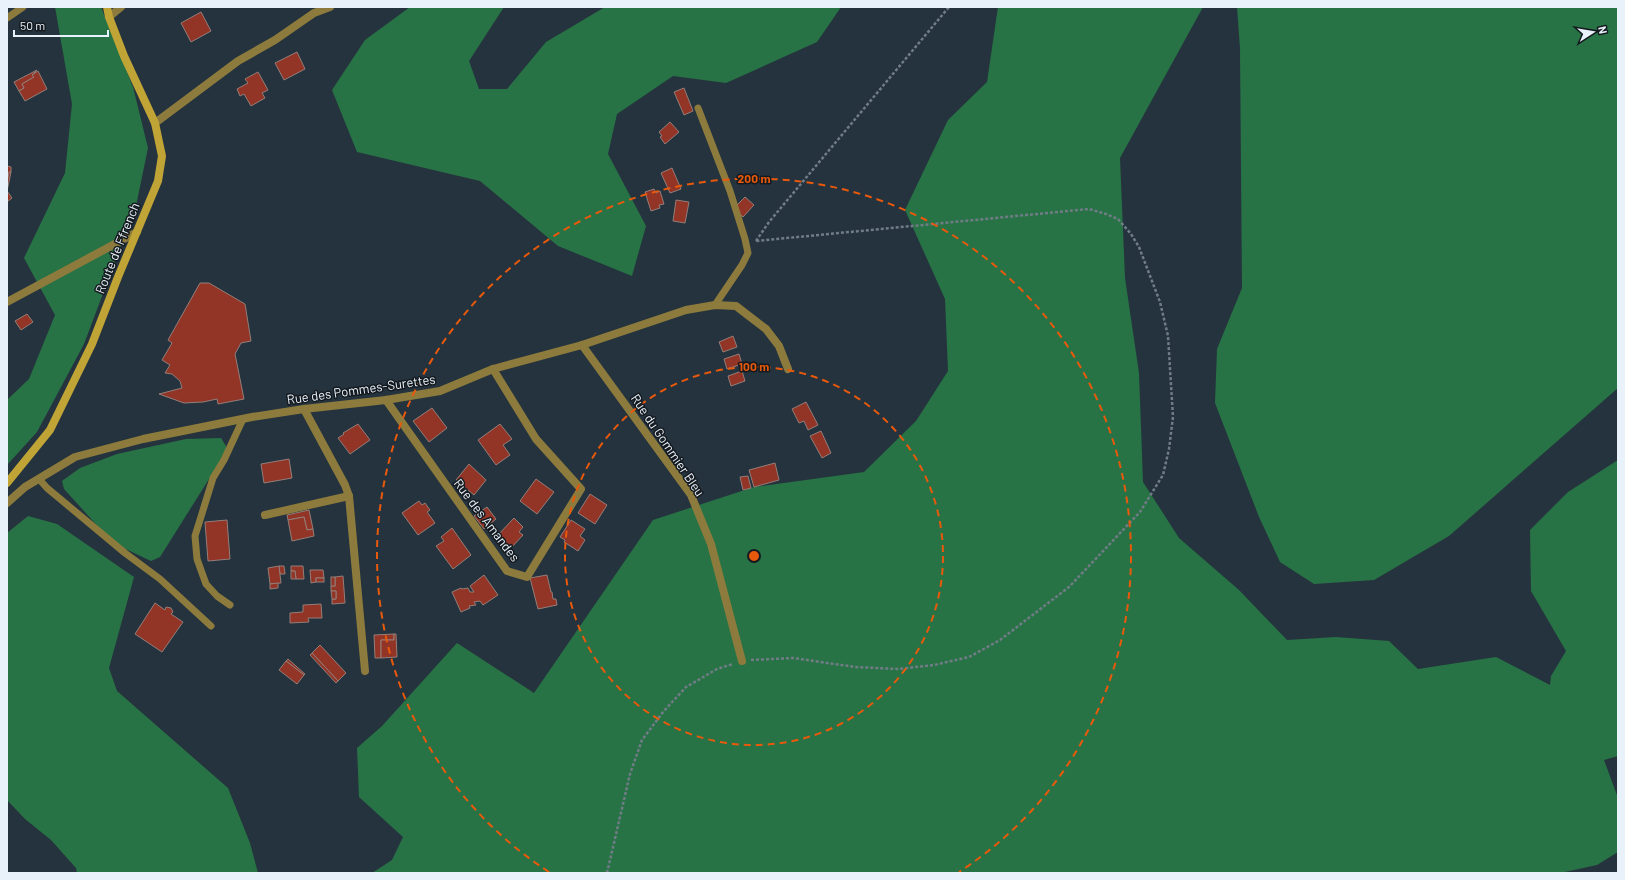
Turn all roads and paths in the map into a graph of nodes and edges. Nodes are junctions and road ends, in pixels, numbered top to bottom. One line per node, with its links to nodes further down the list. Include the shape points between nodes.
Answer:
1 (22, 7): 7 (lane)
2 (107, 7): 6 (main road, Route de Ffrench)
3 (121, 7): 6 (street)
4 (330, 7): 9 (street, via 314,13 275,40 238,61)
5 (949, 7): 11 (path)
6 (109, 17): 9 (main road, Route de Ffrench)
7 (7, 18)
8 (698, 108): 12 (lane, via 730,191)
9 (155, 123): 10 (main road, Route de Ffrench, via 162,156 158,181)
10 (137, 232): 13 (street); 22 (main road, Route de Ffrench, via 92,344 50,430)
11 (756, 240): 12 (path); 28 (path, via 1089,210 1118,219 1139,247 1160,302 1168,336 1173,417 1163,475 1140,512 1069,587 1000,640 969,657 934,665 898,669 855,667 793,658)
12 (748, 253): 14 (lane)
13 (7, 302)
14 (715, 304): 15 (street, Rue des Pommes-Surettes, via 686,310); 17 (street, Rue des Pommes-Surettes, via 736,306 766,329 779,346)
15 (582, 345): 16 (street, Rue des Pommes-Surettes); 28 (street, Rue du Gommier Bleu, via 691,495 711,544)
16 (493, 369): 18 (street, Rue des Pommes-Surettes, via 440,391); 18 (street, Rue des Amandes, via 536,439 581,489 527,577 507,571)
17 (788, 369)
18 (386, 400): 19 (street, Rue des Pommes-Surettes)
19 (304, 409): 20 (street, Rue des Pommes-Surettes); 23 (street, via 346,485)
20 (243, 419): 21 (street, Rue des Pommes-Surettes, via 144,438 75,457); 26 (lane, via 213,478 195,536 197,559 206,584)
21 (39, 478): 24 (street, Rue des Pommes-Surettes); 27 (lane, via 47,488 160,580)
22 (7, 483)
23 (349, 496): 25 (street); 29 (street)
24 (7, 503)
25 (265, 515)
26 (230, 605)
27 (211, 626)
28 (742, 661): 30 (path, via 717,669 686,687 642,740 630,774)
29 (365, 671)
30 (607, 873)

